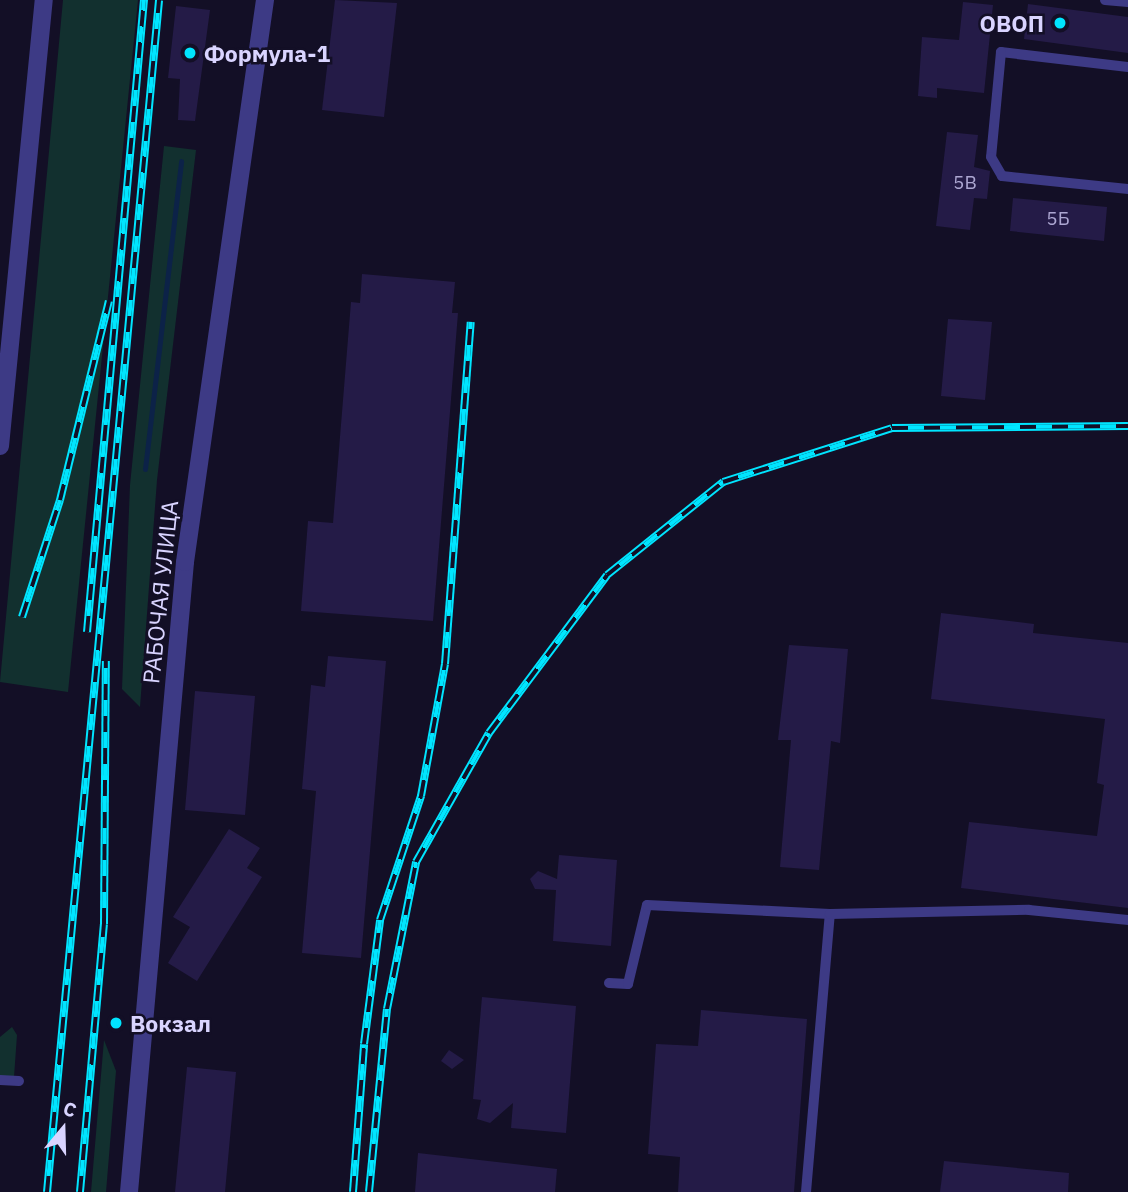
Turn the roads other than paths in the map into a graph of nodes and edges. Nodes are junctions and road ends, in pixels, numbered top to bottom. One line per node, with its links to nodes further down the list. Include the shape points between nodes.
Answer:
1 (44, 0): 7 (street)
2 (265, 0): 13 (street, РАБОЧАЯ УЛИЦА, via 185,562)
3 (1105, 0): 4 (lane)
4 (1128, 2)
5 (1128, 67): 6 (lane, via 1001,52 990,157 1002,176)
6 (1128, 188)
7 (0, 446)
8 (830, 914): 9 (lane, via 1029,910); 10 (lane, via 647,905 628,984); 14 (lane)
9 (1128, 920)
10 (609, 983)
11 (0, 1080): 12 (lane)
12 (19, 1082)
13 (129, 1192)
14 (806, 1192)

